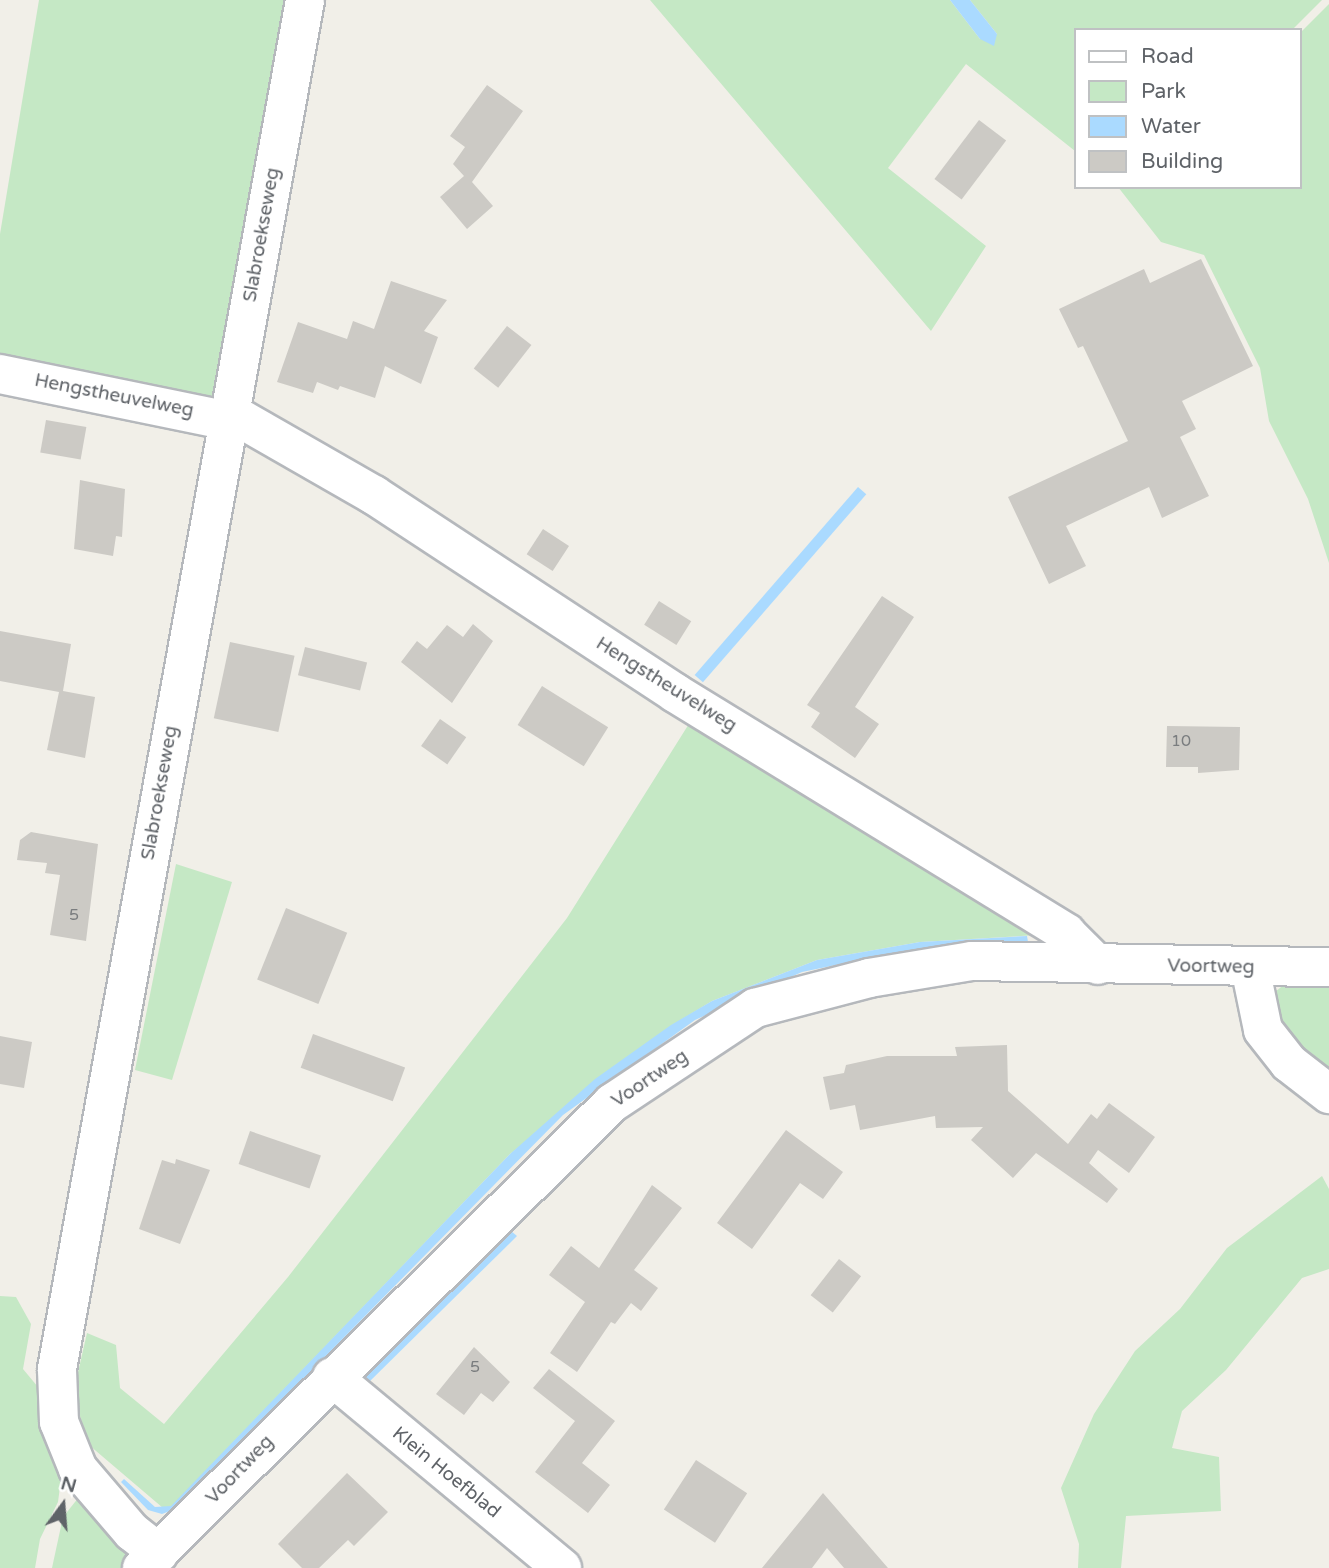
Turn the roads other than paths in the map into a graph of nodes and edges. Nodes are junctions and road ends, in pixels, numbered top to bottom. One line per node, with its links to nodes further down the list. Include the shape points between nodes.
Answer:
1 (305, 0): 3 (street, Slabroekseweg)
2 (0, 374): 3 (street, Hengstheuvelweg)
3 (228, 417): 4 (street, Hengstheuvelweg, via 374,495 674,693 1066,933); 9 (street, Slabroekseweg, via 57,1369 60,1422 78,1469)
4 (1098, 965): 5 (street, Voortweg); 8 (street, Voortweg, via 972,961 869,978 755,1009 612,1103)
5 (1250, 967): 6 (street, Voortweg); 7 (street, via 1263,1030 1289,1063)
6 (1329, 967)
7 (1329, 1094)
8 (332, 1377): 9 (street, Voortweg); 10 (street, Klein Hoefblad)
9 (151, 1560)
10 (562, 1568)

